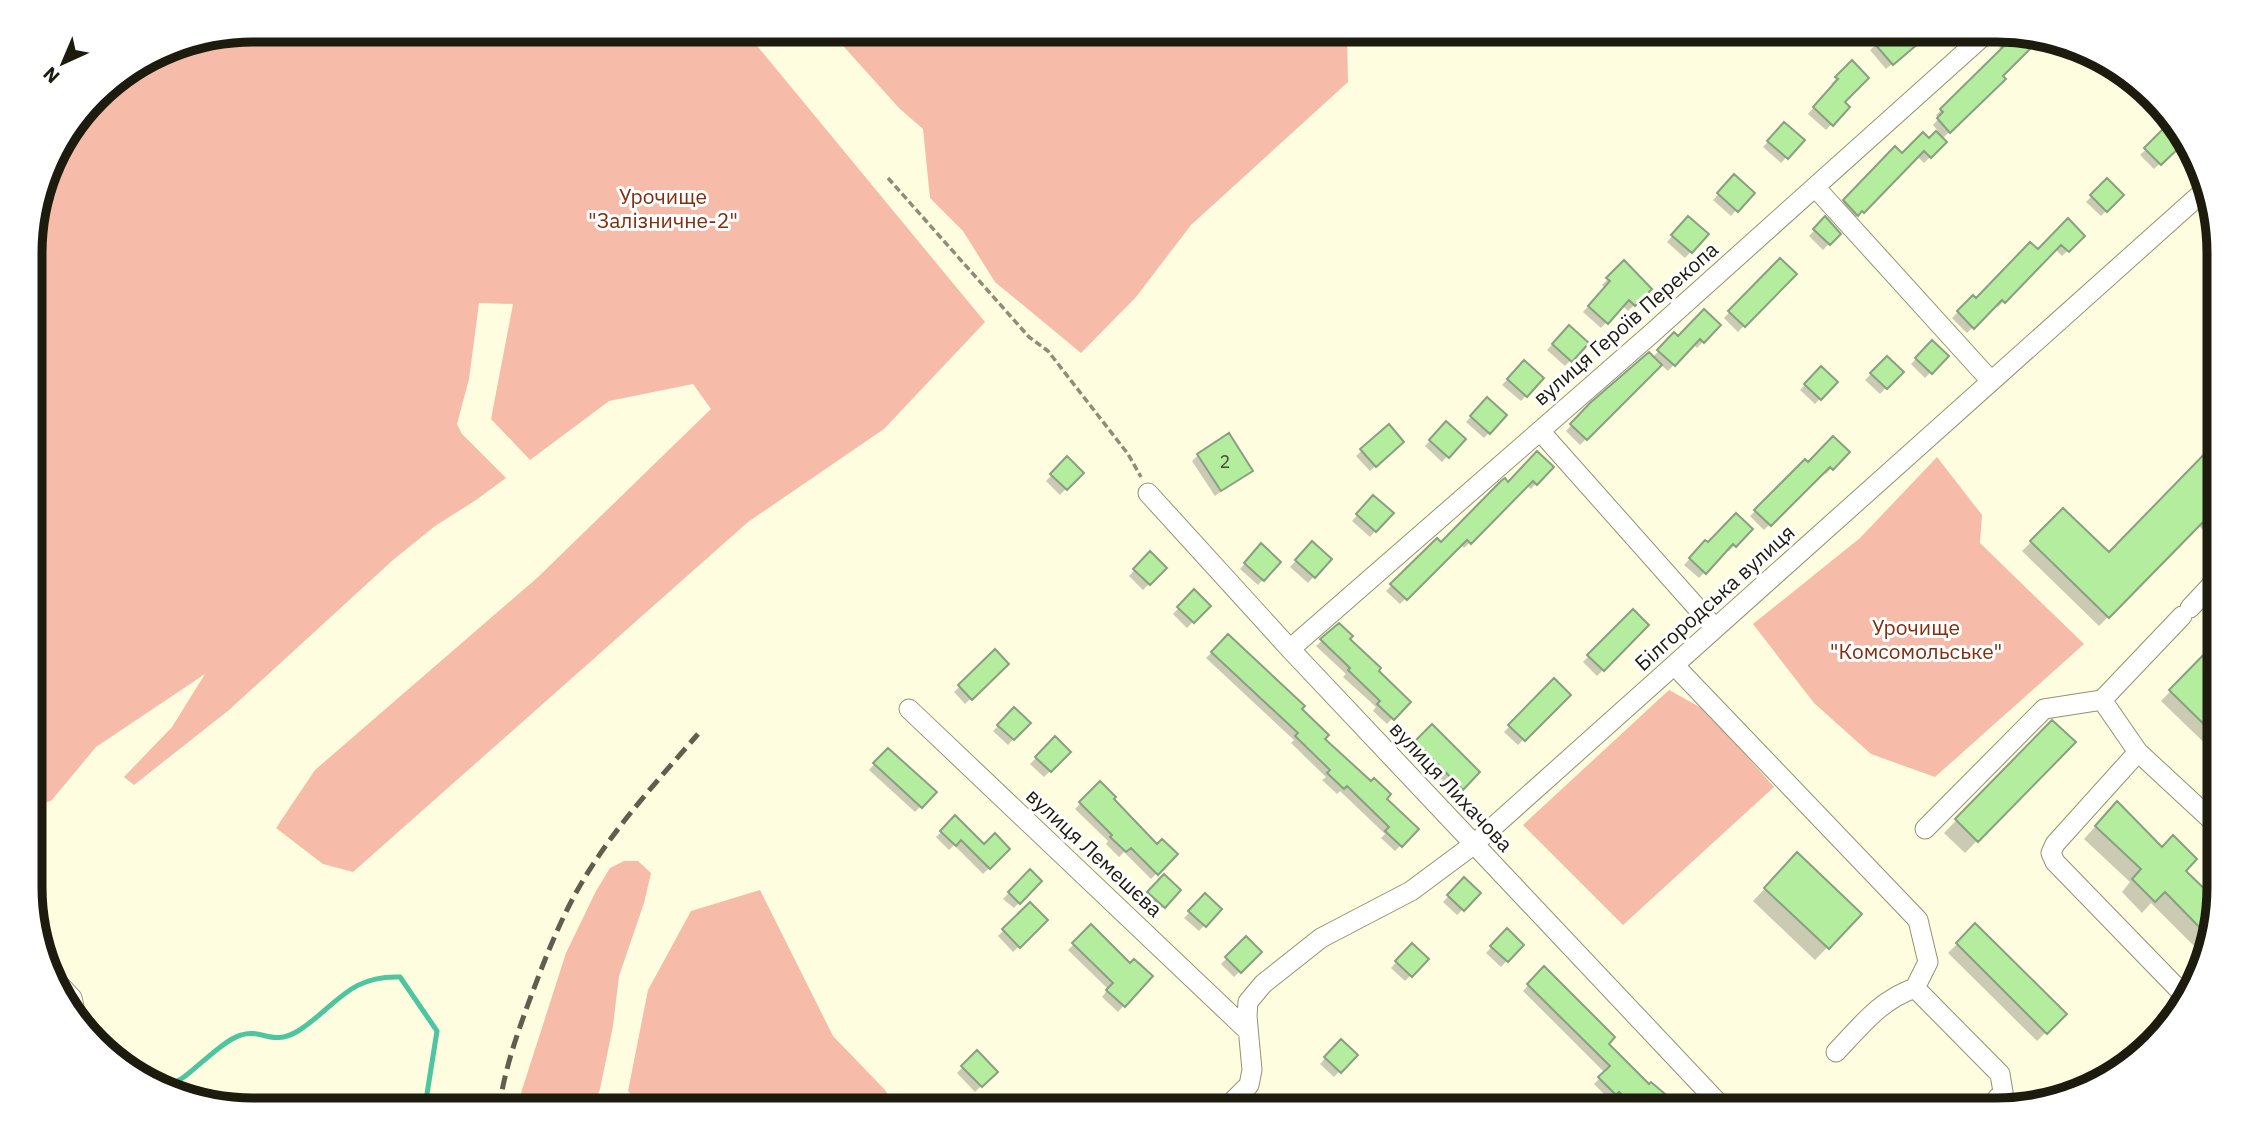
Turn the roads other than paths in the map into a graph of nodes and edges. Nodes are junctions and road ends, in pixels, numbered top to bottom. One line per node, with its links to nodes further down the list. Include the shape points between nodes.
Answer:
1 (1977, 42): 2 (street, вулиця Героїв Перекопа)
2 (1815, 187): 4 (street); 5 (street, вулиця Героїв Перекопа)
3 (2199, 196): 4 (street, Білгородська вулиця)
4 (1991, 381): 8 (street, Білгородська вулиця)
5 (1540, 431): 8 (street); 9 (street, вулиця Героїв Перекопа)
6 (1148, 493): 9 (street, вулиця Лихачова)
7 (2207, 590): 11 (street)
8 (1714, 628): 10 (street, Білгородська вулиця)
9 (1290, 649): 16 (street, вулиця Лихачова)
10 (1674, 665): 16 (street, Білгородська вулиця); 17 (street, via 1918,920 1928,961)
11 (2102, 700): 13 (street); 15 (street, via 2044,709)
12 (909, 709): 19 (street, вулиця Лемешєва)
13 (2138, 752): 14 (street); 18 (street, via 2055,844 2052,853 2055,862)
14 (2207, 816)
15 (1925, 829)
16 (1473, 845): 19 (street, Білгородська вулиця, via 1411,891 1338,928 1295,957 1248,1002); 22 (street, вулиця Лихачова)
17 (1915, 988): 20 (street, via 1883,1003); 23 (street, via 2000,1074 2003,1092)
18 (2179, 990)
19 (1247, 1023): 21 (street, via 1252,1070 1249,1085)
20 (1836, 1052)
21 (1236, 1098)
22 (1714, 1098)
23 (1998, 1098)

